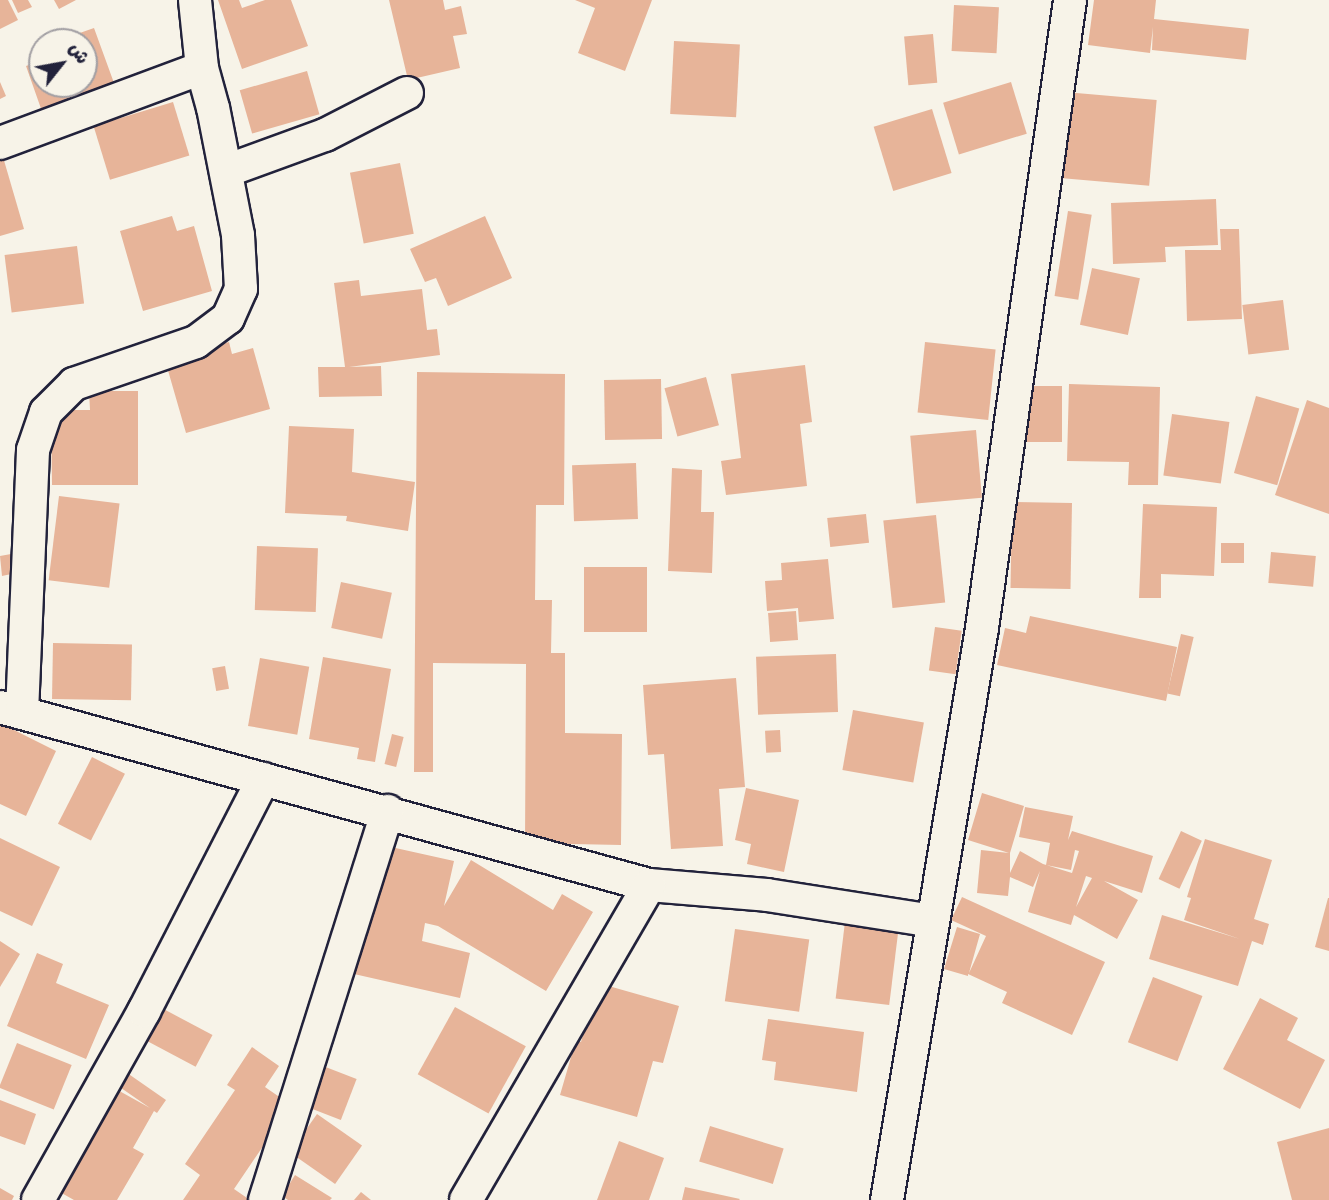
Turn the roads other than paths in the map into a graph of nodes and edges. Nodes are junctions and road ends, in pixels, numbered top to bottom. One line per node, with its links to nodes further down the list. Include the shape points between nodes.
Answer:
1 (195, 0): 3 (street)
2 (1070, 0): 11 (street, via 982,628)
3 (202, 68): 5 (street); 6 (street)
4 (407, 93): 6 (street, via 325,135)
5 (0, 143)
6 (226, 171): 7 (street, via 239,235 241,289 228,318 196,342 74,384 46,412 33,450)
7 (11, 710): 8 (street)
8 (263, 779): 9 (street); 12 (street, via 144,1011)
9 (388, 811): 10 (street); 13 (street)
10 (649, 885): 11 (street, via 767,895); 14 (street)
11 (933, 921): 15 (street)
12 (38, 1200)
13 (265, 1200)
14 (466, 1200)
15 (887, 1200)

